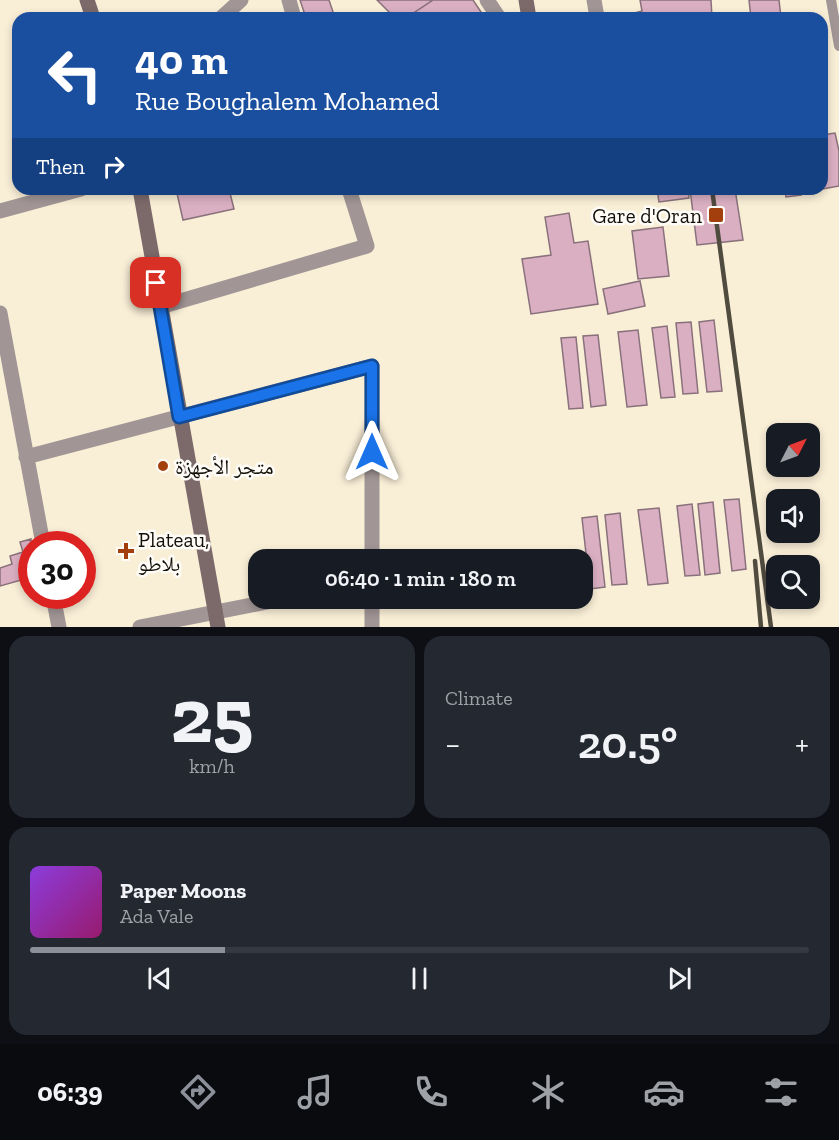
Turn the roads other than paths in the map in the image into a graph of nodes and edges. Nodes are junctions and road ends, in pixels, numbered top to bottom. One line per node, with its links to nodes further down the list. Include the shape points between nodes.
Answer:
1 (241, 0): 3 (street)
2 (831, 0): 4 (lane)
3 (228, 12)
4 (839, 46)
5 (59, 195): 8 (street)
6 (141, 195): 9 (main road)
7 (351, 195): 9 (street, via 367,246)
8 (0, 211)
9 (160, 307): 11 (main road)
10 (0, 313): 12 (street)
11 (179, 417): 12 (street); 14 (street, via 372,366); 18 (main road)
12 (26, 457): 13 (street)
13 (40, 531)
14 (372, 549)
15 (56, 609): 19 (street)
16 (252, 609): 18 (street)
17 (372, 609): 21 (street)
18 (217, 620): 20 (street)
19 (59, 627)
20 (140, 627)
21 (372, 627)

